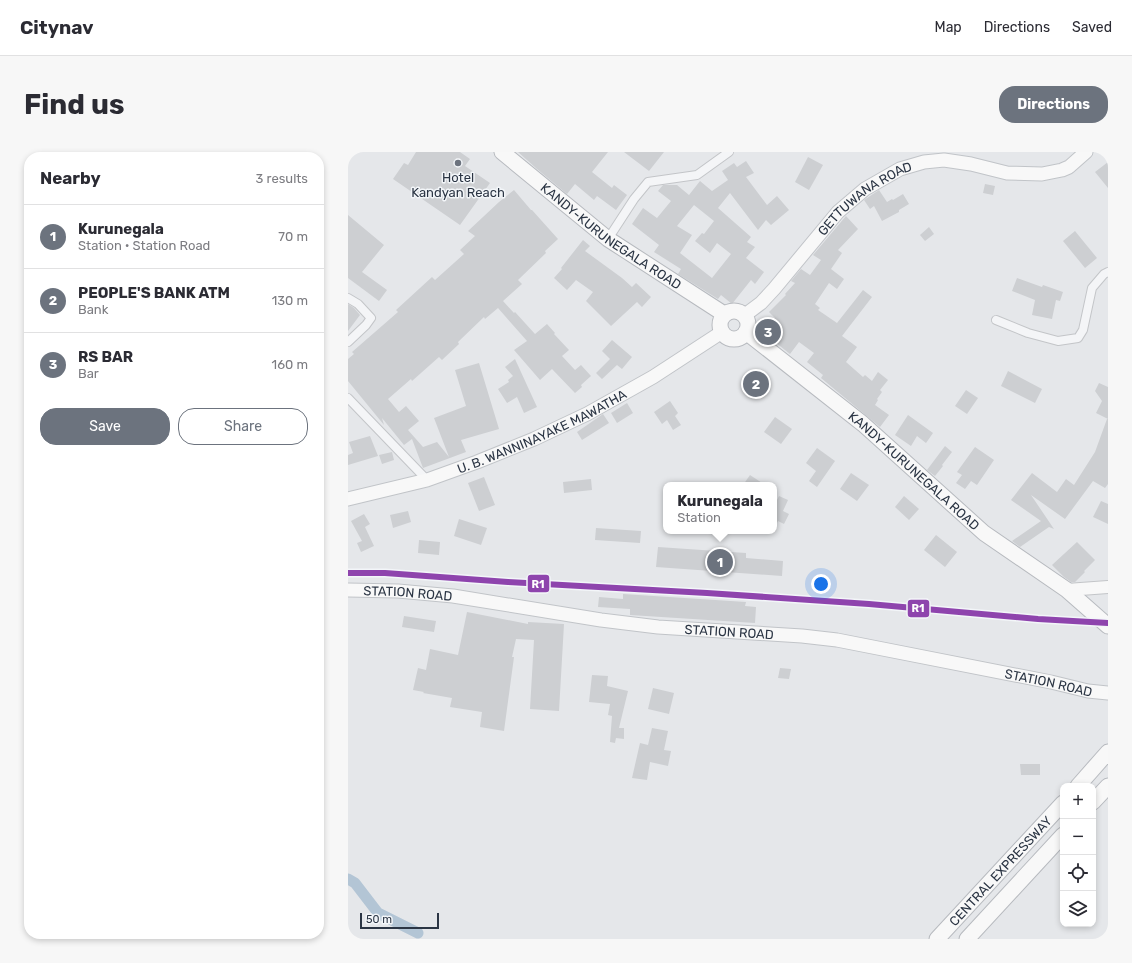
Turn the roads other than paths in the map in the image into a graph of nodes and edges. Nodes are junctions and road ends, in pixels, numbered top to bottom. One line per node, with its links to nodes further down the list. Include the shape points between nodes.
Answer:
1 (502, 152): 4 (highway, KANDY-KURUNEGALA ROAD)
2 (729, 152): 4 (street, via 697,175 648,182)
3 (1086, 152): 8 (main road, GETTUWANA ROAD, via 1069,167 1042,174 1007,173 944,160 924,162 900,169 865,189 838,212 774,289)
4 (608, 239): 7 (highway, KANDY-KURUNEGALA ROAD)
5 (1108, 272): 9 (street, via 1092,288 1083,330 1078,338 1058,341 1028,333)
6 (348, 298): 12 (street, via 358,304 371,318)
7 (724, 314): 8 (highway, via 736,310); 10 (highway, via 720,323)
8 (745, 315): 11 (highway, via 748,324)
9 (996, 320)
10 (722, 332): 11 (highway, via 734,339); 14 (main road, U. B. WANNINAYAKE MAWATHA, via 652,377 587,414 534,439)
11 (746, 332): 18 (highway, KANDY-KURUNEGALA ROAD, via 862,424 984,533)
12 (348, 342)
13 (348, 398): 14 (street)
14 (426, 480): 15 (main road, U. B. WANNINAYAKE MAWATHA)
15 (348, 499)
16 (1108, 586): 18 (street)
17 (348, 590): 20 (main road, STATION ROAD, via 453,596 658,627 837,640)
18 (1067, 590): 19 (highway, KANDY-KURUNEGALA ROAD)
19 (1108, 626)
20 (1108, 693)
21 (1108, 752): 22 (highway)
22 (1081, 783)
23 (1108, 786): 24 (highway)
24 (1096, 799)
25 (1060, 806): 28 (highway, CENTRAL EXPRESSWAY)
26 (1060, 838): 27 (highway, CENTRAL EXPRESSWAY)
27 (1005, 898): 29 (highway, CENTRAL EXPRESSWAY); 30 (highway)
28 (937, 939)
29 (967, 939)
30 (972, 939)

